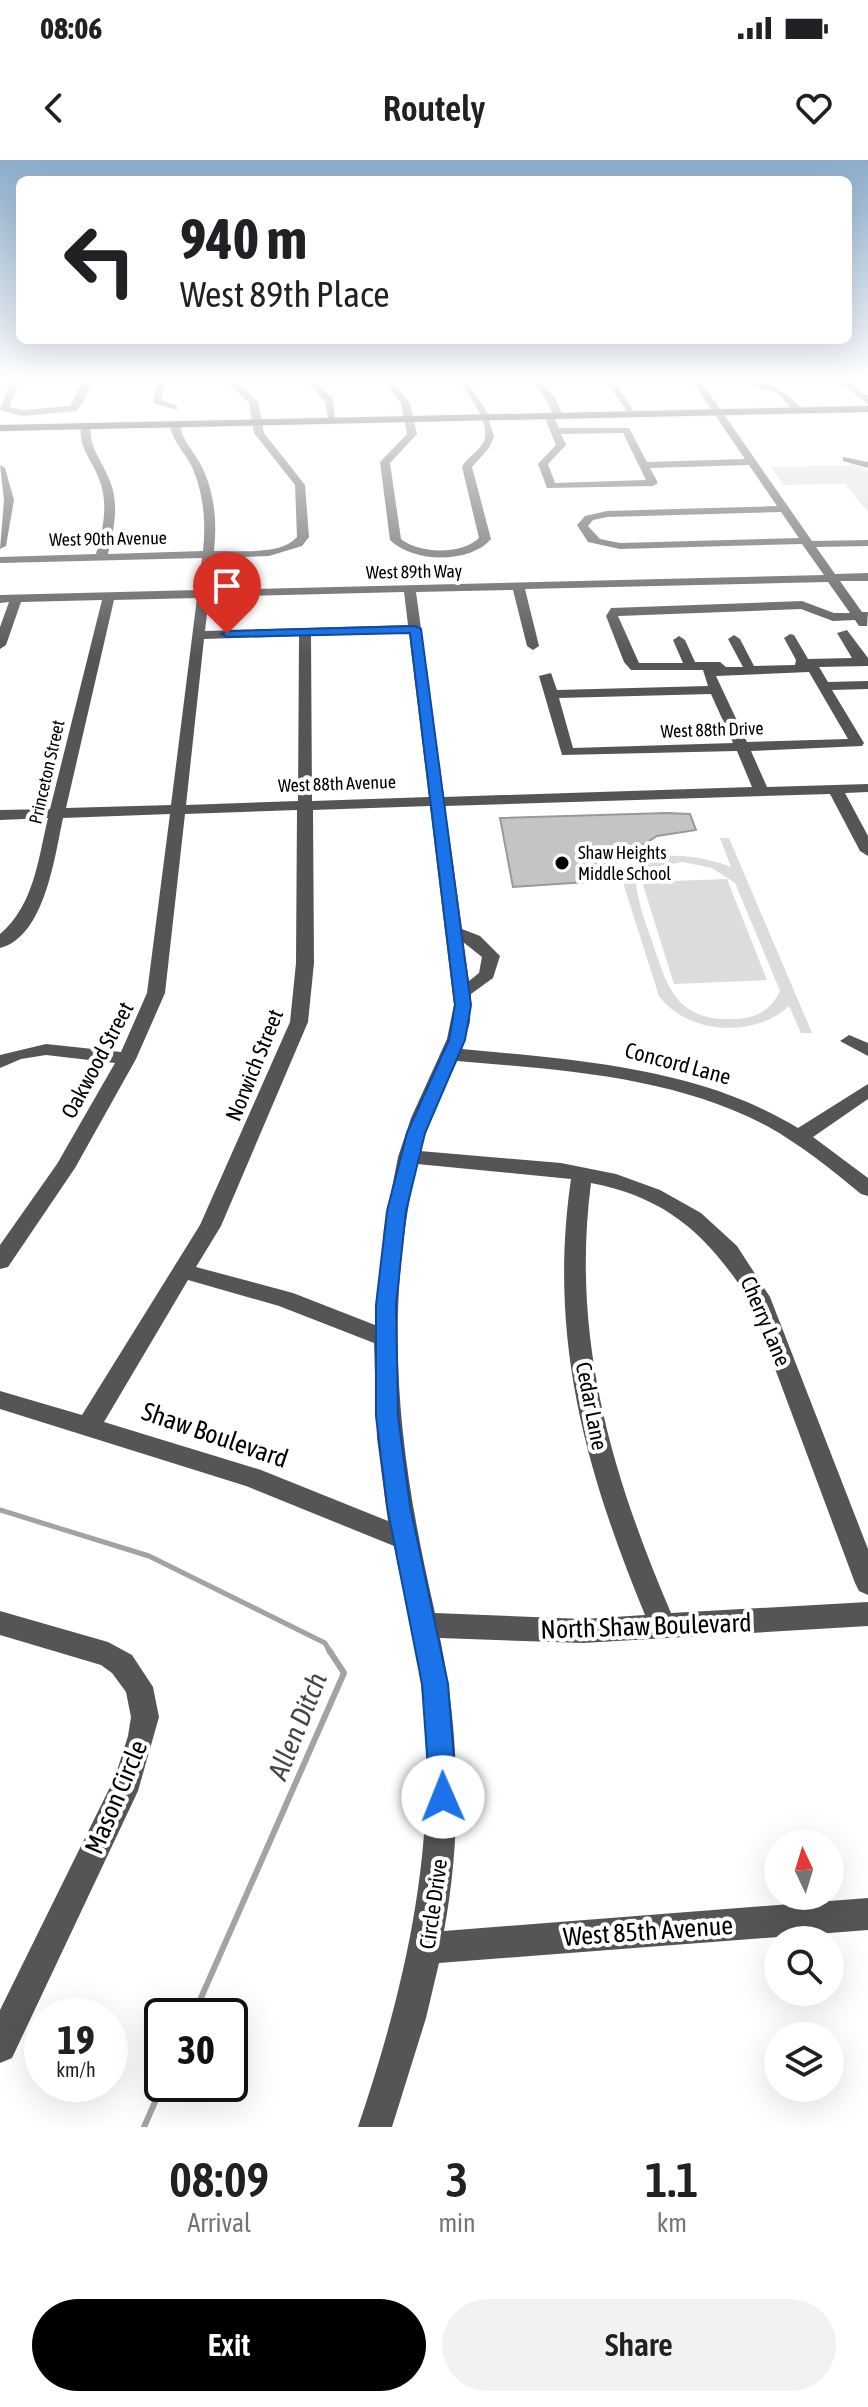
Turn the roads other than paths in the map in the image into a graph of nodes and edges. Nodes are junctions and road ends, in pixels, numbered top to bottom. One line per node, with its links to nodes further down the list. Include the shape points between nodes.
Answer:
1 (1, 472): 15 (street, via 9,500)
2 (101, 472): 17 (street, via 110,521)
3 (199, 472): 16 (street, Oakwood Street, via 212,521)
4 (290, 472): 16 (street, West 90th Avenue, via 298,482 298,544 283,551)
5 (386, 472): 6 (street, via 396,540 411,550 446,552 473,549 485,541)
6 (468, 472)
7 (546, 472): 8 (street, via 552,487 653,484)
8 (648, 472)
9 (714, 472): 11 (street)
10 (757, 472): 12 (street)
11 (718, 479)
12 (783, 509): 13 (street); 13 (street, via 603,515 586,519 583,530 592,541 620,546)
13 (806, 543): 14 (street); 20 (street)
14 (868, 543)
15 (0, 546)
16 (208, 555): 17 (street, West 90th Avenue); 23 (street, Oakwood Street)
17 (101, 557): 18 (street, West 90th Avenue)
18 (0, 560)
19 (868, 577): 20 (street, West 89th Way)
20 (830, 578): 21 (street, West 89th Way); 30 (street)
21 (518, 587): 22 (street, West 89th Way); 43 (street)
22 (410, 590): 23 (street, West 89th Way); 35 (street, Circle Drive)
23 (205, 595): 24 (street, West 89th Way); 38 (street, Oakwood Street)
24 (109, 596): 26 (street, West 89th Way); 61 (street, Princeton Street)
25 (0, 599): 26 (street, West 89th Way)
26 (16, 599): 42 (street)
27 (773, 605): 28 (street); 31 (street); 34 (street, via 811,606)
28 (718, 607): 29 (street); 32 (street)
29 (664, 608): 33 (street); 47 (street, via 615,611 612,616 630,662 636,667)
30 (864, 616): 34 (street); 36 (street)
31 (781, 621)
32 (727, 624)
33 (671, 625)
34 (838, 626): 44 (street)
35 (415, 629): 37 (street); 58 (street, Circle Drive)
36 (868, 629)
37 (305, 632): 38 (street); 59 (street, Norwich Street)
38 (201, 635): 60 (street, Oakwood Street)
39 (790, 638): 46 (street)
40 (734, 639): 45 (street)
41 (679, 640): 47 (street)
42 (0, 645)
43 (533, 646)
44 (865, 662): 46 (street)
45 (748, 665): 46 (street); 47 (street)
46 (808, 666): 50 (street); 51 (street, via 708,672)
47 (691, 667)
48 (546, 676): 52 (street)
49 (868, 685): 50 (street)
50 (823, 686): 53 (street)
51 (716, 690): 52 (street); 54 (street)
52 (551, 694): 54 (street, West 88th Drive, via 567,752)
53 (859, 737): 54 (street, West 88th Drive)
54 (742, 747): 57 (street)
55 (868, 788): 56 (street, West 88th Avenue)
56 (835, 789): 57 (street, West 88th Avenue); 63 (street)
57 (761, 791): 58 (street, West 88th Avenue)
58 (438, 801): 59 (street, West 88th Avenue); 64 (street, Circle Drive)
59 (304, 806): 60 (street, West 88th Avenue); 78 (street, Norwich Street, via 305,963 299,1022 210,1226)
60 (178, 810): 61 (street, West 88th Avenue); 70 (street, Oakwood Street, via 156,993)
61 (58, 813): 62 (street, West 88th Avenue); 65 (street, Princeton Street, via 32,910)
62 (0, 815)
63 (868, 851)
64 (456, 933): 66 (street, Circle Drive); 66 (street, via 474,940 491,956 487,977)
65 (0, 943)
66 (463, 991): 69 (street, Circle Drive, via 462,1021)
67 (849, 1041): 68 (street)
68 (868, 1050)
69 (450, 1054): 73 (street, Concord Lane, via 665,1080 747,1109); 74 (street, Circle Drive)
70 (127, 1059): 71 (street, via 48,1049); 77 (street, Oakwood Street, via 65,1168)
71 (0, 1062)
72 (868, 1090): 73 (street)
73 (799, 1137): 76 (street, Concord Lane)
74 (409, 1157): 75 (street, Cherry Lane); 79 (street, Circle Drive, via 392,1238)
75 (582, 1173): 83 (street, Cherry Lane, via 625,1182 676,1205 725,1243 743,1267); 87 (street, Cedar Lane, via 574,1271 584,1379 618,1512)
76 (868, 1189)
77 (0, 1261)
78 (183, 1271): 79 (street, via 285,1299); 81 (street, Norwich Street)
79 (385, 1338): 82 (street, Circle Drive, via 387,1416)
80 (0, 1400): 81 (street, Shaw Boulevard)
81 (89, 1425): 82 (street, Shaw Boulevard, via 252,1477)
82 (406, 1540): 86 (street, Circle Drive)
83 (868, 1583)
84 (868, 1614): 87 (street, North Shaw Boulevard)
85 (0, 1623): 90 (street, Mason Circle, via 108,1655 122,1664 139,1687 145,1717 128,1781)
86 (423, 1625): 87 (street, North Shaw Boulevard, via 531,1632); 89 (street, Circle Drive, via 435,1684 443,1784)
87 (664, 1628)
88 (868, 1914): 89 (street, West 85th Avenue)
89 (428, 1948): 91 (street, Circle Drive, via 407,2038)
90 (0, 2046)
91 (375, 2127)

